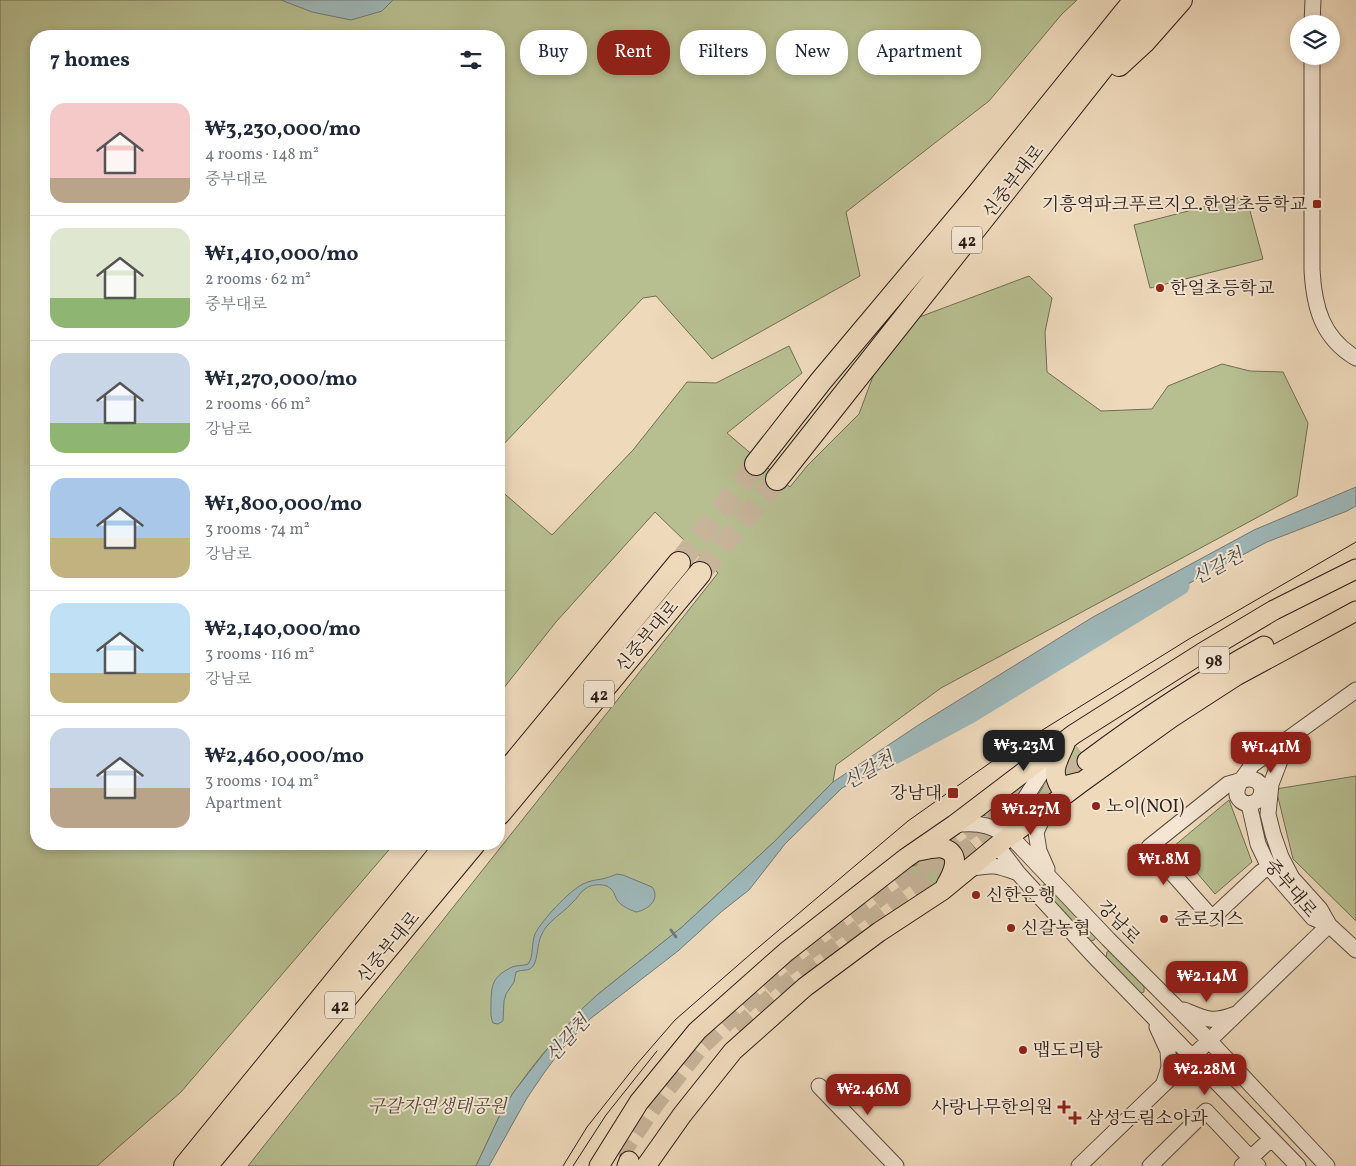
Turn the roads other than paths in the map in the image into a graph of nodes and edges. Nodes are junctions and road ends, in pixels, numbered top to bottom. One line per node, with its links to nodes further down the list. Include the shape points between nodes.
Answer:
1 (1118, 0): 9 (highway, via 1006,147)
2 (1135, 0): 9 (highway, 신중부대로 / 42)
3 (1156, 0): 8 (highway, 신중부대로 / 42)
4 (1181, 0): 8 (highway, via 1117,68)
5 (1313, 0): 6 (street)
6 (1312, 15)
7 (1312, 65): 10 (street, via 1313,292 1324,326)
8 (1078, 99): 12 (highway, 신중부대로 / 42)
9 (978, 194): 11 (highway, 신중부대로 / 42, via 821,381)
10 (1356, 358)
11 (756, 464)
12 (777, 479)
13 (679, 563): 23 (highway, 신중부대로 / 42)
14 (1356, 569): 21 (main road, via 1274,610 1202,653)
15 (700, 573): 27 (highway, 신중부대로 / 42)
16 (1356, 582): 21 (main road, 98, via 1293,612)
17 (1356, 597): 21 (main road, 98, via 1229,665 1128,730)
18 (1356, 611): 24 (main road, via 1236,676)
19 (1356, 690): 20 (street, 중부대로)
20 (1302, 730): 22 (street, 중부대로); 25 (street, 중부대로, via 1252,766)
21 (1076, 747): 24 (main road, via 1055,768 1055,778 1060,787); 29 (main road); 30 (street, via 1047,764)
22 (1287, 748): 26 (street, via 1272,760); 40 (street, 중부대로, via 1271,784 1268,814 1281,857)
23 (505, 774)
24 (1082, 782): 28 (main road)
25 (1239, 787): 26 (street, via 1241,801); 26 (street, via 1250,778 1254,779 1258,782); 36 (street, via 1218,792 1149,847 1212,918)
26 (1257, 797): 36 (street, 중부대로, via 1258,844); 40 (street, via 1276,860)
27 (505, 807)
28 (1048, 808): 30 (main road); 39 (street, via 1036,832 1039,851)
29 (954, 825): 30 (street, via 984,825); 34 (main road)
30 (1004, 838): 35 (street, 강남로); 37 (main road); 38 (street, via 1002,852)
31 (442, 850): 54 (highway, 신중부대로 / 42)
32 (470, 850): 55 (highway, 신중부대로 / 42)
33 (471, 850): 56 (highway, via 326,1044)
34 (916, 851): 41 (main road, via 942,848 953,854 956,860 954,869); 57 (main road, via 786,952 696,1031 639,1102)
35 (1033, 859): 38 (street); 39 (street, 강남로)
36 (1269, 867): 42 (street, 중부대로, via 1313,918)
37 (966, 870): 38 (street, via 987,865); 41 (main road)
38 (1018, 873): 46 (street)
39 (1050, 877): 44 (street, 강남로)
40 (1292, 878): 42 (street, 중부대로, via 1320,909)
41 (943, 890): 52 (main road, via 805,987 733,1051 682,1116)
42 (1329, 925): 43 (street); 45 (street)
43 (1356, 950)
44 (1177, 1007): 45 (street, via 1214,1020); 47 (street, 강남로)
45 (1238, 1013): 47 (street)
46 (1151, 1014): 48 (street); 49 (street, via 1168,1051 1169,1067)
47 (1210, 1041): 48 (street); 62 (street, 강남로)
48 (1192, 1057): 49 (street); 51 (street)
49 (1164, 1083): 59 (street)
50 (819, 1086): 58 (street)
51 (1271, 1139): 53 (street); 61 (street)
52 (627, 1163)
53 (1250, 1163): 60 (street, via 1206,1111)
54 (185, 1166)
55 (206, 1166)
56 (224, 1166)
57 (599, 1166)
58 (896, 1166)
59 (1079, 1166)
60 (1150, 1166)
61 (1298, 1166)
62 (1327, 1166)

